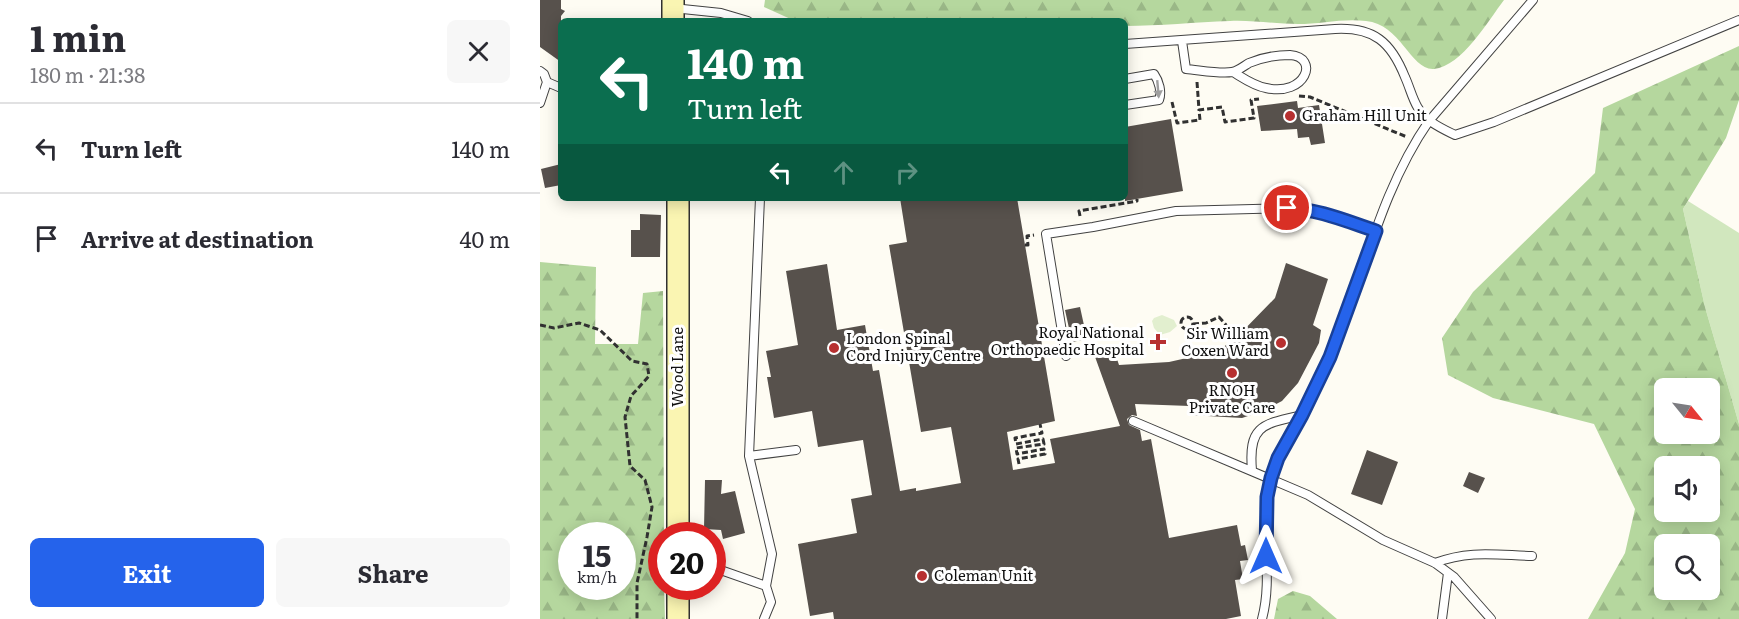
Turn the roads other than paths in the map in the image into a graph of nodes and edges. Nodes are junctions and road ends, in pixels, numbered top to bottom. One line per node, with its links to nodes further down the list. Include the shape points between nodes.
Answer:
1 (1533, 0): 14 (lane)
2 (673, 10): 3 (lane)
3 (738, 18)
4 (1739, 20): 14 (lane, via 1455,135)
5 (1182, 41): 6 (lane); 8 (lane, via 1186,69); 14 (lane, via 1360,30 1379,37 1390,48)
6 (1128, 44)
7 (540, 71): 10 (lane)
8 (1233, 72): 8 (lane, via 1251,62 1276,56 1293,55 1306,65 1300,83 1281,89 1259,87)
9 (1128, 78): 13 (lane, one-way to 13, via 1155,74 1160,97)
10 (547, 82): 11 (lane); 12 (lane)
11 (558, 87)
12 (540, 103)
13 (1128, 105)
14 (1429, 121): 17 (lane, via 1405,159)
15 (678, 201): 25 (street, Wood Lane)
16 (760, 201): 22 (lane)
17 (1376, 231): 18 (lane, via 1323,213 1287,208 1176,211 1046,234); 19 (lane, via 1330,357)
18 (1066, 357)
19 (1302, 415): 23 (lane, via 1257,432 1252,442); 24 (lane)
20 (1133, 421): 23 (lane)
21 (796, 450): 22 (lane)
22 (749, 456): 30 (lane, via 772,554)
23 (1252, 470): 24 (lane)
24 (1271, 478): 27 (lane, via 1308,495 1383,540); 34 (lane)
25 (678, 522)
26 (1532, 556): 27 (lane, via 1477,553)
27 (1435, 563): 29 (lane)
28 (726, 572): 30 (lane)
29 (1448, 573): 35 (lane); 36 (lane)
30 (766, 586): 33 (lane, via 771,602)
31 (678, 600): 32 (street)
32 (678, 619)
33 (764, 619)
34 (1262, 619)
35 (1442, 619)
36 (1491, 619)

